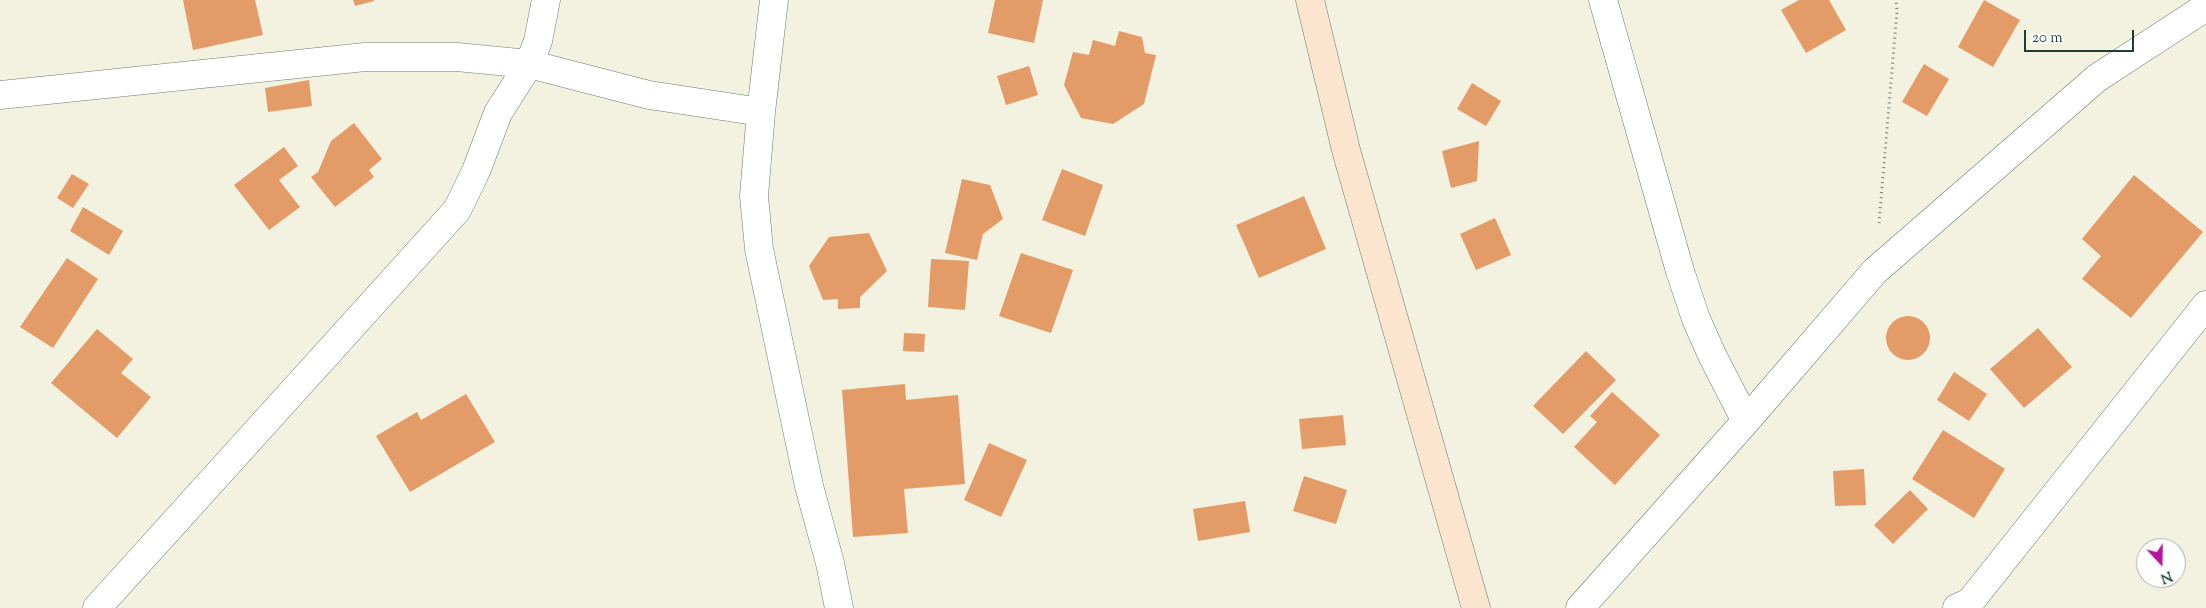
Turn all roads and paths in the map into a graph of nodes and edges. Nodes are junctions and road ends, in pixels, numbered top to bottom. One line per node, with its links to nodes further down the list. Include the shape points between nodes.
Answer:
1 (546, 0): 7 (street, via 538,41)
2 (774, 0): 9 (street)
3 (1310, 0): 15 (street, via 1346,150)
4 (1604, 0): 12 (street, via 1691,303 1713,357)
5 (1896, 0): 10 (path)
6 (2206, 7): 10 (street, via 2097,78)
7 (529, 64): 8 (street, via 457,56 365,57); 9 (street, via 649,95); 13 (street, via 498,113 476,172 457,210)
8 (0, 94)
9 (761, 112): 14 (street, via 754,196 759,249 809,486)
10 (1875, 271): 12 (street)
11 (2206, 305): 17 (street, via 1970,602)
12 (1746, 421): 16 (street)
13 (97, 608)
14 (839, 608)
15 (1476, 608)
16 (1580, 608)
17 (1957, 608)

